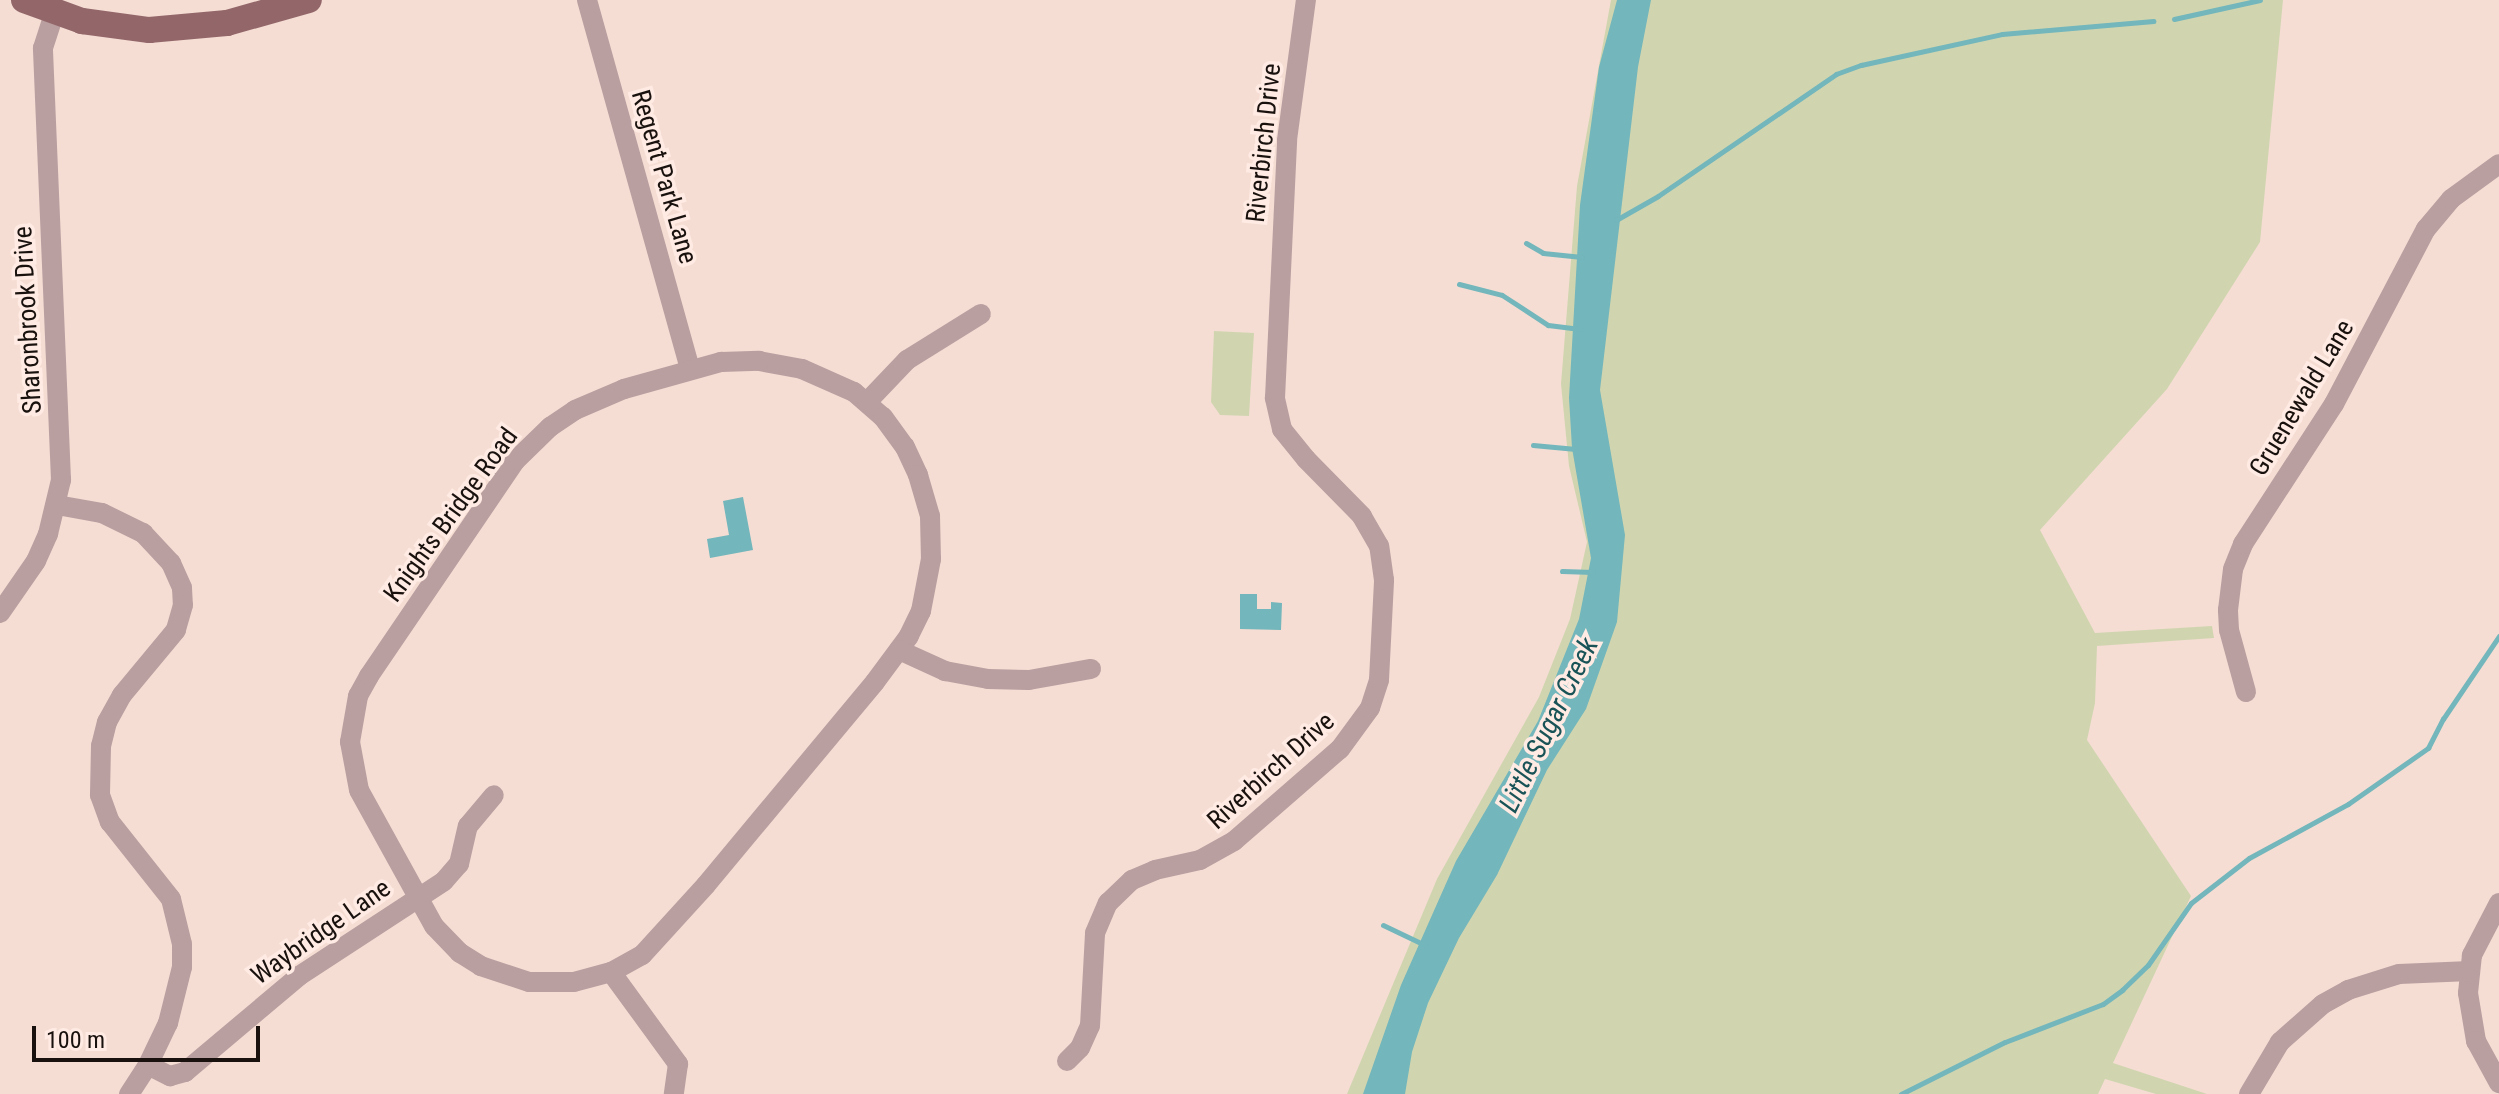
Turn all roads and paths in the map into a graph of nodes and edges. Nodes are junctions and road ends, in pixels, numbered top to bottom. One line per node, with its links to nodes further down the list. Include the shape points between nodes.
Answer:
1 (24, 0): 5 (main road)
2 (309, 0): 5 (main road, via 227,23 169,30 113,28)
3 (587, 0): 8 (street, Regent Park Lane)
4 (1306, 0): 20 (street, Riverbirch Drive, via 1287,140 1275,398 1282,429 1362,516 1379,546 1384,580 1379,680 1370,708 1340,749 1234,841 1200,860 1132,880 1108,903 1095,933 1090,1026)
5 (55, 11): 10 (street, Sharonbrook Drive, via 43,48 60,438)
6 (2499, 164): 14 (street, Gruenewald Lane, via 2451,199 2426,229 2334,404 2243,544 2230,583 2228,610)
7 (981, 314): 9 (street, via 914,355)
8 (690, 369): 9 (street, Knights Bridge Road, via 731,361 788,365 843,386); 16 (street, Knights Bridge Road, via 603,396 530,445 369,676 352,719 352,766 369,812)
9 (867, 402): 12 (street, Knights Bridge Road, via 905,447 930,516 928,585 921,611)
10 (57, 505): 11 (street, Sharonbrook Drive, via 36,561); 21 (street, via 102,513 143,533 171,563 182,588 176,630 116,704 101,746 99,770 100,795 110,822 171,899 181,933 177,991)
11 (0, 613)
12 (899, 650): 13 (street, via 945,671 988,679 1050,678); 19 (street, Knights Bridge Road, via 659,938 642,955)
13 (1091, 669)
14 (2246, 692)
15 (494, 795): 16 (street, Waybridge Lane, via 468,826 459,864 444,881)
16 (417, 897): 19 (street, Knights Bridge Road, via 434,926 460,953 504,976 548,984); 21 (street, Waybridge Lane, via 299,976 185,1072 170,1076)
17 (2499, 903): 18 (street, via 2481,932)
18 (2470, 971): 22 (street, via 2476,1041); 25 (street, via 2399,974 2369,981 2323,1004 2280,1042)
19 (611, 972): 24 (street, via 678,1064)
20 (1067, 1061)
21 (148, 1065): 23 (street)
22 (2499, 1083)
23 (129, 1094)
24 (674, 1094)
25 (2249, 1094)

